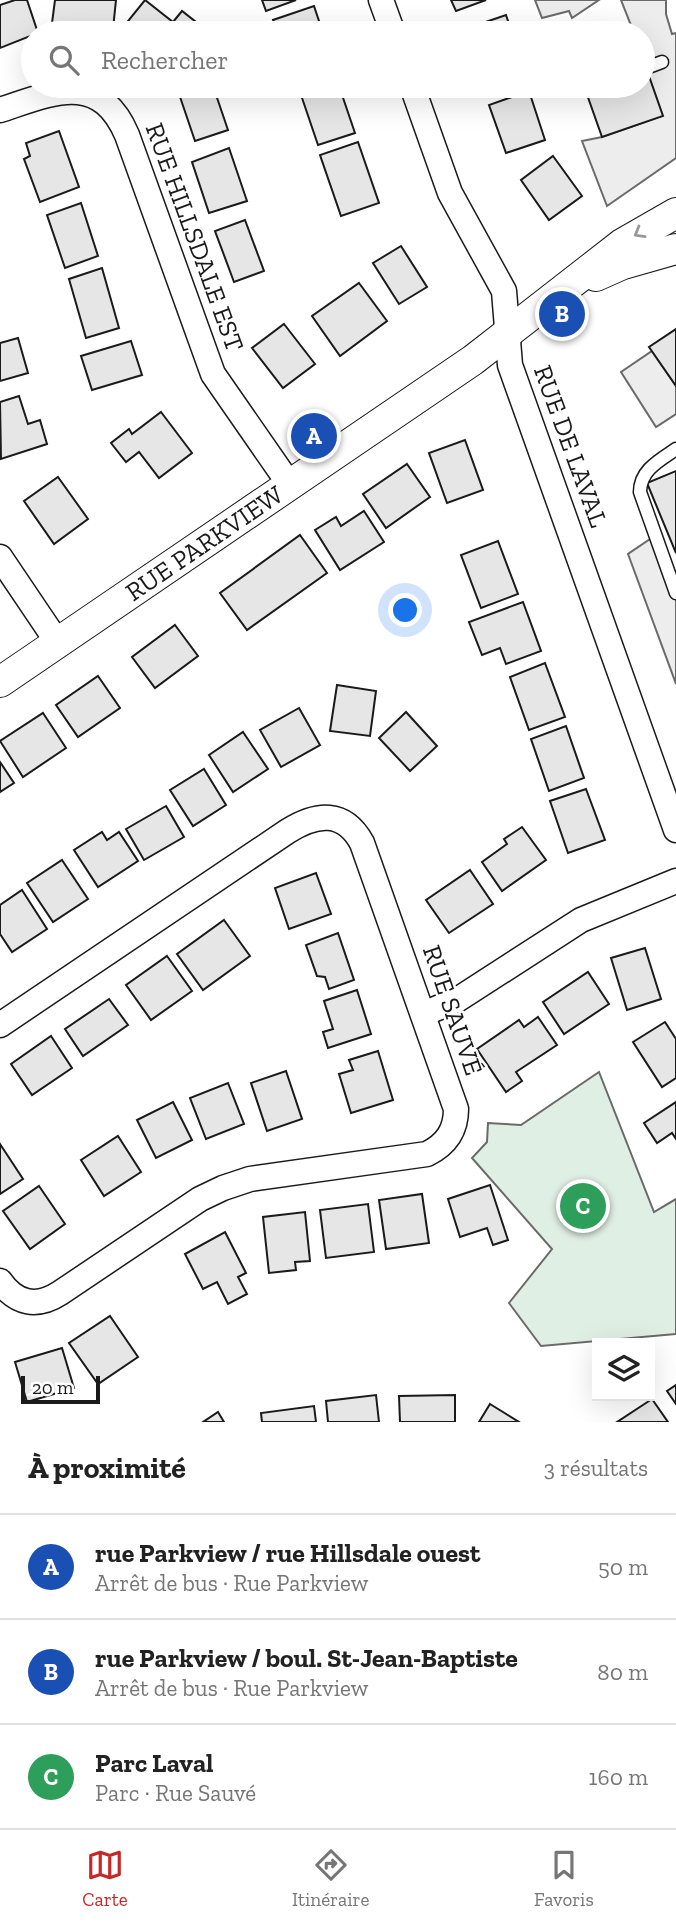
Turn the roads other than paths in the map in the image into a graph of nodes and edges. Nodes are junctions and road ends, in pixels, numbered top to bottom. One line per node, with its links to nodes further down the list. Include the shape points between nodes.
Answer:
1 (381, 0): 2 (street)
2 (389, 21)
3 (662, 62): 4 (lane)
4 (655, 65)
5 (35, 98): 8 (street, RUE HILLSDALE EST)
6 (98, 98): 14 (street, RUE HILLSDALE EST, via 114,112 127,135 213,374)
7 (416, 98): 12 (street, RUE DE LAVAL, via 450,193 504,291)
8 (0, 110)
9 (676, 213): 11 (street, RUE PARKVIEW, one-way to 11, via 622,243)
10 (676, 248): 11 (street, RUE PARKVIEW, via 614,267)
11 (543, 305): 12 (street, RUE PARKVIEW)
12 (508, 333): 14 (street, RUE PARKVIEW); 19 (street, RUE DE LAVAL, via 510,365)
13 (676, 449): 16 (lane, via 644,475 640,492)
14 (290, 485): 17 (street, RUE PARKVIEW)
15 (0, 556): 17 (street)
16 (676, 593)
17 (58, 643): 18 (street, RUE PARKVIEW)
18 (0, 682)
19 (676, 830)
20 (676, 881): 21 (street, via 581,920 457,1000)
21 (423, 1014): 22 (street, RUE SAUVÉ, via 362,843 340,820 316,818 288,831); 23 (street, RUE SAUVÉ, via 456,1109 450,1135 436,1149 419,1156 269,1175 223,1188 43,1301 17,1299)
22 (0, 1025)
23 (0, 1281)

